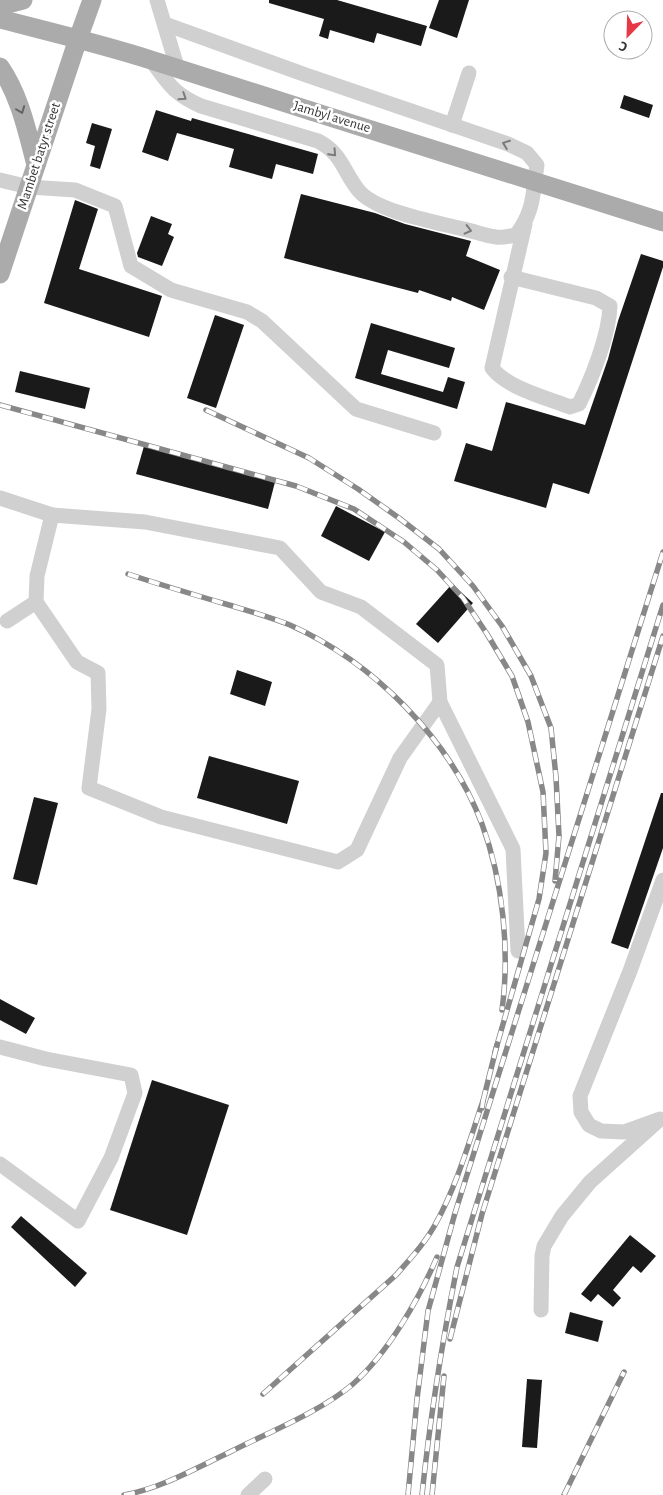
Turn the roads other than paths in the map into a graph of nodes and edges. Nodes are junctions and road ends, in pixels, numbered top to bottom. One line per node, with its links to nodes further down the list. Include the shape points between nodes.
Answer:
1 (23, 0): 4 (main road)
2 (96, 1): 7 (main road, Mambet batyr street)
3 (155, 1): 6 (street)
4 (0, 6)
5 (0, 19): 7 (main road, Jambyl avenue)
6 (165, 24): 10 (street); 12 (street)
7 (78, 39): 8 (main road, Jambyl avenue); 13 (main road, Mambet batyr street)
8 (151, 60): 10 (main road, Jambyl avenue); 17 (street, one-way to 17, via 175,92 186,100 330,147 359,191 369,199 409,215 498,237 516,235)
9 (0, 67): 13 (main road, one-way to 13, via 10,82 24,117)
10 (178, 70): 16 (main road, Jambyl avenue, bridge)
11 (470, 73): 12 (street)
12 (452, 125): 17 (street, one-way to 12, via 532,203 537,164 527,153 508,144)
13 (36, 165): 15 (main road, Mambet batyr street)
14 (3, 178): 15 (street)
15 (29, 187): 18 (main road, Mambet batyr street); 20 (street, via 75,190 114,206 131,266 171,290 247,312 262,321 356,409)
16 (663, 222)
17 (525, 223): 19 (street)
18 (0, 274)
19 (512, 277): 19 (street, via 492,368 520,388 570,407 579,404 596,364 610,306 596,298)
20 (434, 433)
21 (0, 498): 22 (street)
22 (52, 515): 23 (street, via 37,576); 25 (street, via 145,522 280,548 321,592 361,607 437,665)
23 (36, 602): 24 (street); 25 (street, via 77,662 98,672 99,709 88,788 161,817 300,853 338,862 357,850 400,758)
24 (7, 621)
25 (440, 702): 27 (street, via 513,849)
26 (663, 880): 29 (street, via 580,1096 582,1112 589,1125 601,1131 624,1132)
27 (518, 951)
28 (0, 1047): 30 (street, via 46,1060 131,1075 136,1093 111,1158 78,1221)
29 (662, 1119): 31 (street, via 590,1182 562,1216 544,1246)
30 (0, 1164)
31 (541, 1310)
32 (265, 1479): 33 (street)
33 (248, 1495)

